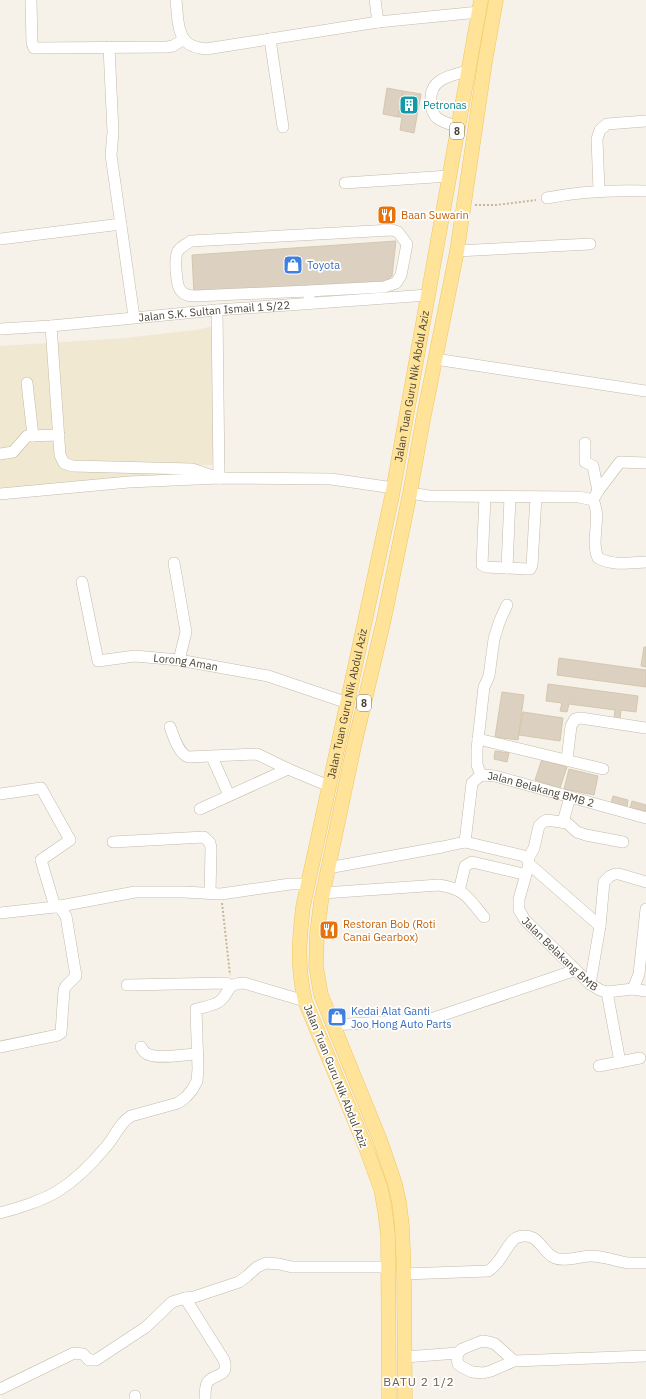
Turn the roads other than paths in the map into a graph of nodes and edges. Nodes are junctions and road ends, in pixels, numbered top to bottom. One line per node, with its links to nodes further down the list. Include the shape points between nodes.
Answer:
1 (176, 0): 7 (street, via 178,25)
2 (375, 0): 6 (street)
3 (496, 0): 22 (main road, Jalan Tuan Guru Nik Abdul Aziz / 8)
4 (31, 1): 9 (street, via 34,48)
5 (480, 6): 6 (street); 10 (main road, Jalan Tuan Guru Nik Abdul Aziz / 8)
6 (378, 22): 8 (street)
7 (184, 39): 8 (street, via 192,46 206,49); 9 (street, via 167,47)
8 (270, 39): 12 (street)
9 (109, 47): 19 (street, via 113,132 111,155)
10 (468, 71): 13 (main road, Jalan Tuan Guru Nik Abdul Aziz / 8); 13 (street, via 440,80 434,87 430,99 432,111 438,118)
11 (646, 121): 16 (street, via 607,124 600,130)
12 (283, 127)
13 (457, 127): 14 (main road, Jalan Tuan Guru Nik Abdul Aziz / 8)
14 (449, 176): 15 (street); 23 (main road, Jalan Tuan Guru Nik Abdul Aziz / 8)
15 (345, 183)
16 (600, 190): 17 (street); 18 (street)
17 (646, 191)
18 (547, 198)
19 (121, 224): 20 (street); 28 (street)
20 (0, 239)
21 (590, 244): 22 (street)
22 (456, 256): 23 (main road); 31 (main road, Jalan Tuan Guru Nik Abdul Aziz / 8)
23 (434, 261): 25 (main road, Jalan Tuan Guru Nik Abdul Aziz / 8)
24 (308, 291): 24 (street, via 384,287 396,283 402,275 407,244 398,232 392,230 191,241 178,250 178,285 180,291 187,295); 26 (street)
25 (428, 295): 26 (street, Jalan S.K. Sultan Ismail 1 S/22); 40 (main road, Jalan Tuan Guru Nik Abdul Aziz / 8)
26 (310, 303): 27 (street, Jalan S.K. Sultan Ismail 1 S/22)
27 (217, 310): 28 (street, Jalan S.K. Sultan Ismail 1 S/22); 39 (street)
28 (134, 317): 29 (street, Jalan S.K. Sultan Ismail 1 S/22)
29 (51, 326): 30 (street, Jalan S.K. Sultan Ismail 1 S/22); 34 (street)
30 (0, 329)
31 (435, 359): 33 (street); 41 (main road, Jalan Tuan Guru Nik Abdul Aziz / 8)
32 (27, 383): 35 (street)
33 (646, 391)
34 (59, 435): 35 (street); 39 (street, via 61,460 68,465 192,469)
35 (33, 436): 37 (street, via 25,437 13,452)
36 (585, 442): 43 (street, via 585,462 594,466)
37 (0, 454)
38 (646, 462): 43 (street, via 620,462)
39 (219, 478): 40 (street, via 331,479); 42 (street, via 128,482)
40 (394, 488): 52 (main road, Jalan Tuan Guru Nik Abdul Aziz / 8)
41 (410, 493): 44 (street); 53 (main road, Jalan Tuan Guru Nik Abdul Aziz / 8)
42 (0, 494)
43 (596, 496): 46 (street); 47 (street, via 595,551 598,558 618,564)
44 (485, 497): 45 (street); 49 (street, via 482,565)
45 (510, 497): 46 (street); 49 (street)
46 (536, 497): 49 (street, via 531,567)
47 (646, 562)
48 (174, 563): 54 (street, via 186,632)
49 (507, 568)
50 (82, 582): 54 (street, Lorong Aman, via 98,661 135,656)
51 (507, 605): 58 (street, via 494,639 489,676 484,687)
52 (366, 617): 53 (main road, via 372,623); 55 (main road, Jalan Tuan Guru Nik Abdul Aziz / 8)
53 (384, 618): 75 (main road, Jalan Tuan Guru Nik Abdul Aziz / 8)
54 (179, 660): 55 (street, Lorong Aman, via 268,676)
55 (348, 703): 64 (main road, Jalan Tuan Guru Nik Abdul Aziz / 8)
56 (170, 727): 59 (street, via 180,751 185,756)
57 (646, 728): 60 (street, via 575,719 571,726)
58 (478, 739): 60 (street); 63 (street, via 477,765)
59 (212, 756): 61 (street, via 257,754); 66 (street)
60 (567, 760): 62 (street)
61 (288, 769): 64 (street); 66 (street)
62 (602, 769)
63 (481, 775): 67 (street, Jalan Belakang BMB 2, via 495,776); 72 (street, Jalan Belakang BMB 2, via 472,783)
64 (330, 786): 78 (main road, Jalan Tuan Guru Nik Abdul Aziz / 8)
65 (2, 792): 82 (street, via 40,788 70,840 41,860)
66 (229, 795): 68 (street)
67 (570, 797): 69 (street, Jalan Belakang BMB 2); 70 (street)
68 (200, 809)
69 (646, 818)
70 (563, 822): 73 (street, via 580,833); 74 (street, via 547,820 540,824)
71 (113, 842): 81 (street, via 204,837 211,848)
72 (465, 842): 74 (street, via 524,856); 75 (street)
73 (623, 842)
74 (529, 862): 86 (street); 87 (street, Jalan Belakang BMB, via 519,899 519,910 525,920)
75 (328, 868): 80 (main road, Jalan Tuan Guru Nik Abdul Aziz / 8)
76 (519, 873): 79 (street, via 472,862 464,866)
77 (646, 882): 86 (street, via 619,874 606,879 602,887)
78 (308, 884): 81 (street); 94 (main road, Jalan Tuan Guru Nik Abdul Aziz / 8, via 302,914 299,959)
79 (459, 891): 80 (street, via 453,887 439,885); 85 (street, via 465,894)
80 (323, 893): 95 (main road, Jalan Tuan Guru Nik Abdul Aziz / 8, via 317,934 316,966 321,995)
81 (210, 894): 82 (street, via 135,892)
82 (57, 907): 84 (street); 96 (street, via 66,916 76,976 64,990 61,1032 58,1035)
83 (646, 909): 91 (street, via 639,974)
84 (0, 913)
85 (484, 917)
86 (600, 926): 88 (street)
87 (576, 970): 88 (street, Jalan Belakang BMB); 95 (street, via 431,1020)
88 (590, 984): 93 (street, Jalan Belakang BMB)
89 (127, 985): 90 (street, via 226,983)
90 (232, 986): 94 (street, via 235,983 244,983); 98 (street, via 220,1001 196,1009)
91 (633, 989): 92 (street, Jalan Belakang BMB); 93 (street, Jalan Belakang BMB)
92 (646, 991)
93 (607, 992): 100 (street)
94 (305, 1001): 104 (main road, Jalan Tuan Guru Nik Abdul Aziz / 8, via 381,1189 387,1230)
95 (333, 1025): 105 (main road, Jalan Tuan Guru Nik Abdul Aziz / 8, via 380,1140 395,1184 402,1226)
96 (0, 1047)
97 (141, 1047): 98 (street, via 144,1052 156,1057)
98 (198, 1054): 102 (street, via 197,1081 186,1097 178,1103 124,1120 104,1149 73,1180 57,1192 14,1210)
99 (640, 1058): 100 (street)
100 (620, 1062): 101 (street)
101 (599, 1066)
102 (0, 1213)
103 (646, 1263): 105 (street, via 628,1263 591,1256 556,1259 538,1241 524,1236 516,1237 498,1263 488,1271)
104 (388, 1267): 106 (street, via 292,1267 266,1263 256,1266 239,1282); 113 (main road, Jalan Tuan Guru Nik Abdul Aziz / 8)
105 (404, 1274): 109 (main road, Jalan Tuan Guru Nik Abdul Aziz / 8)
106 (185, 1298): 111 (street, via 172,1302 146,1327 96,1360 89,1360 83,1354 74,1353); 112 (street, via 226,1365 223,1373 208,1382)
107 (458, 1353): 109 (street); 110 (street, via 475,1344 489,1342 495,1344); 110 (street, via 458,1364 472,1372 491,1371)
108 (646, 1356): 110 (street)
109 (405, 1357): 114 (main road, Jalan Tuan Guru Nik Abdul Aziz / 8)
110 (514, 1361)
111 (0, 1389)
112 (205, 1399)
113 (389, 1399)
114 (405, 1399)

